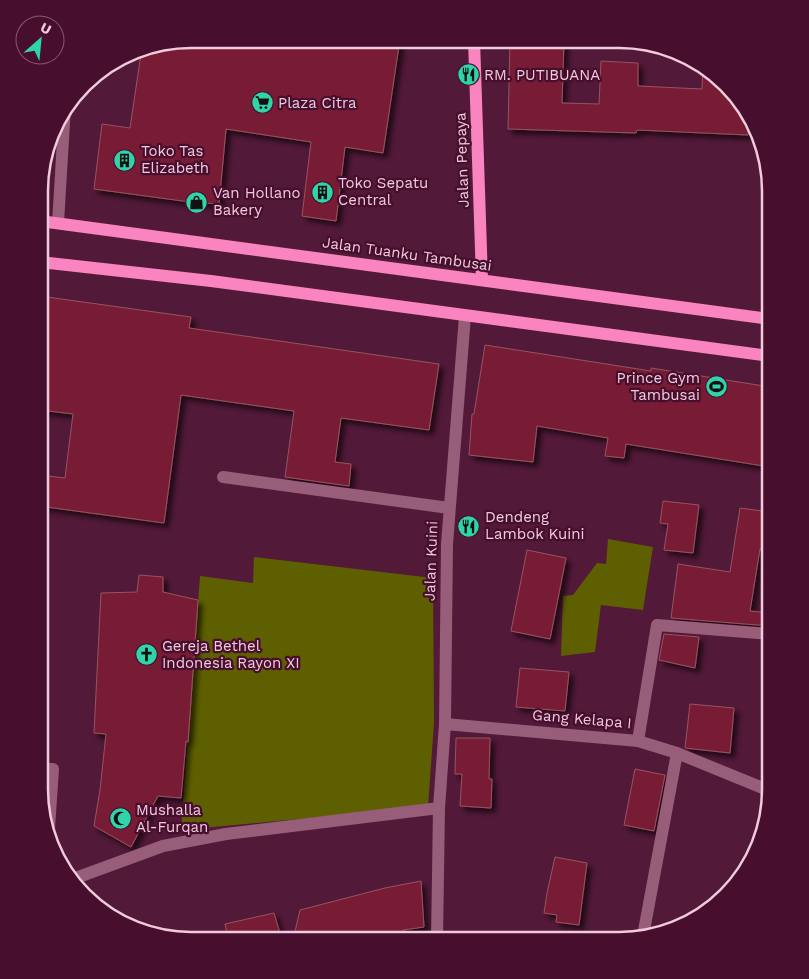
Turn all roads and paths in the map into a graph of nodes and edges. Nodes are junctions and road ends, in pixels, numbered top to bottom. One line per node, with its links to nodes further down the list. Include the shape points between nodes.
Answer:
1 (474, 48): 6 (main road, Jalan Pepaya)
2 (64, 125): 4 (street)
3 (48, 221): 4 (main road, Jalan Tuanku Tambusai)
4 (58, 223): 6 (main road, Jalan Tuanku Tambusai)
5 (48, 263): 7 (main road)
6 (482, 280): 8 (main road, Jalan Tuanku Tambusai)
7 (465, 316): 9 (main road); 11 (street, Jalan Kuini)
8 (762, 318)
9 (762, 355)
10 (224, 478): 11 (street)
11 (449, 508): 13 (street, Jalan Kuini)
12 (761, 633): 14 (street, Gang Kelapa I, via 657,625)
13 (445, 724): 14 (street, Gang Kelapa I); 18 (street, Jalan Kuini)
14 (638, 741): 15 (street)
15 (677, 753): 17 (street); 21 (street)
16 (48, 769): 19 (street, via 52,769)
17 (761, 787)
18 (439, 808): 20 (street, via 226,834 163,846); 22 (street, Jalan Kuini)
19 (50, 812)
20 (78, 877)
21 (644, 929)
22 (437, 931)

